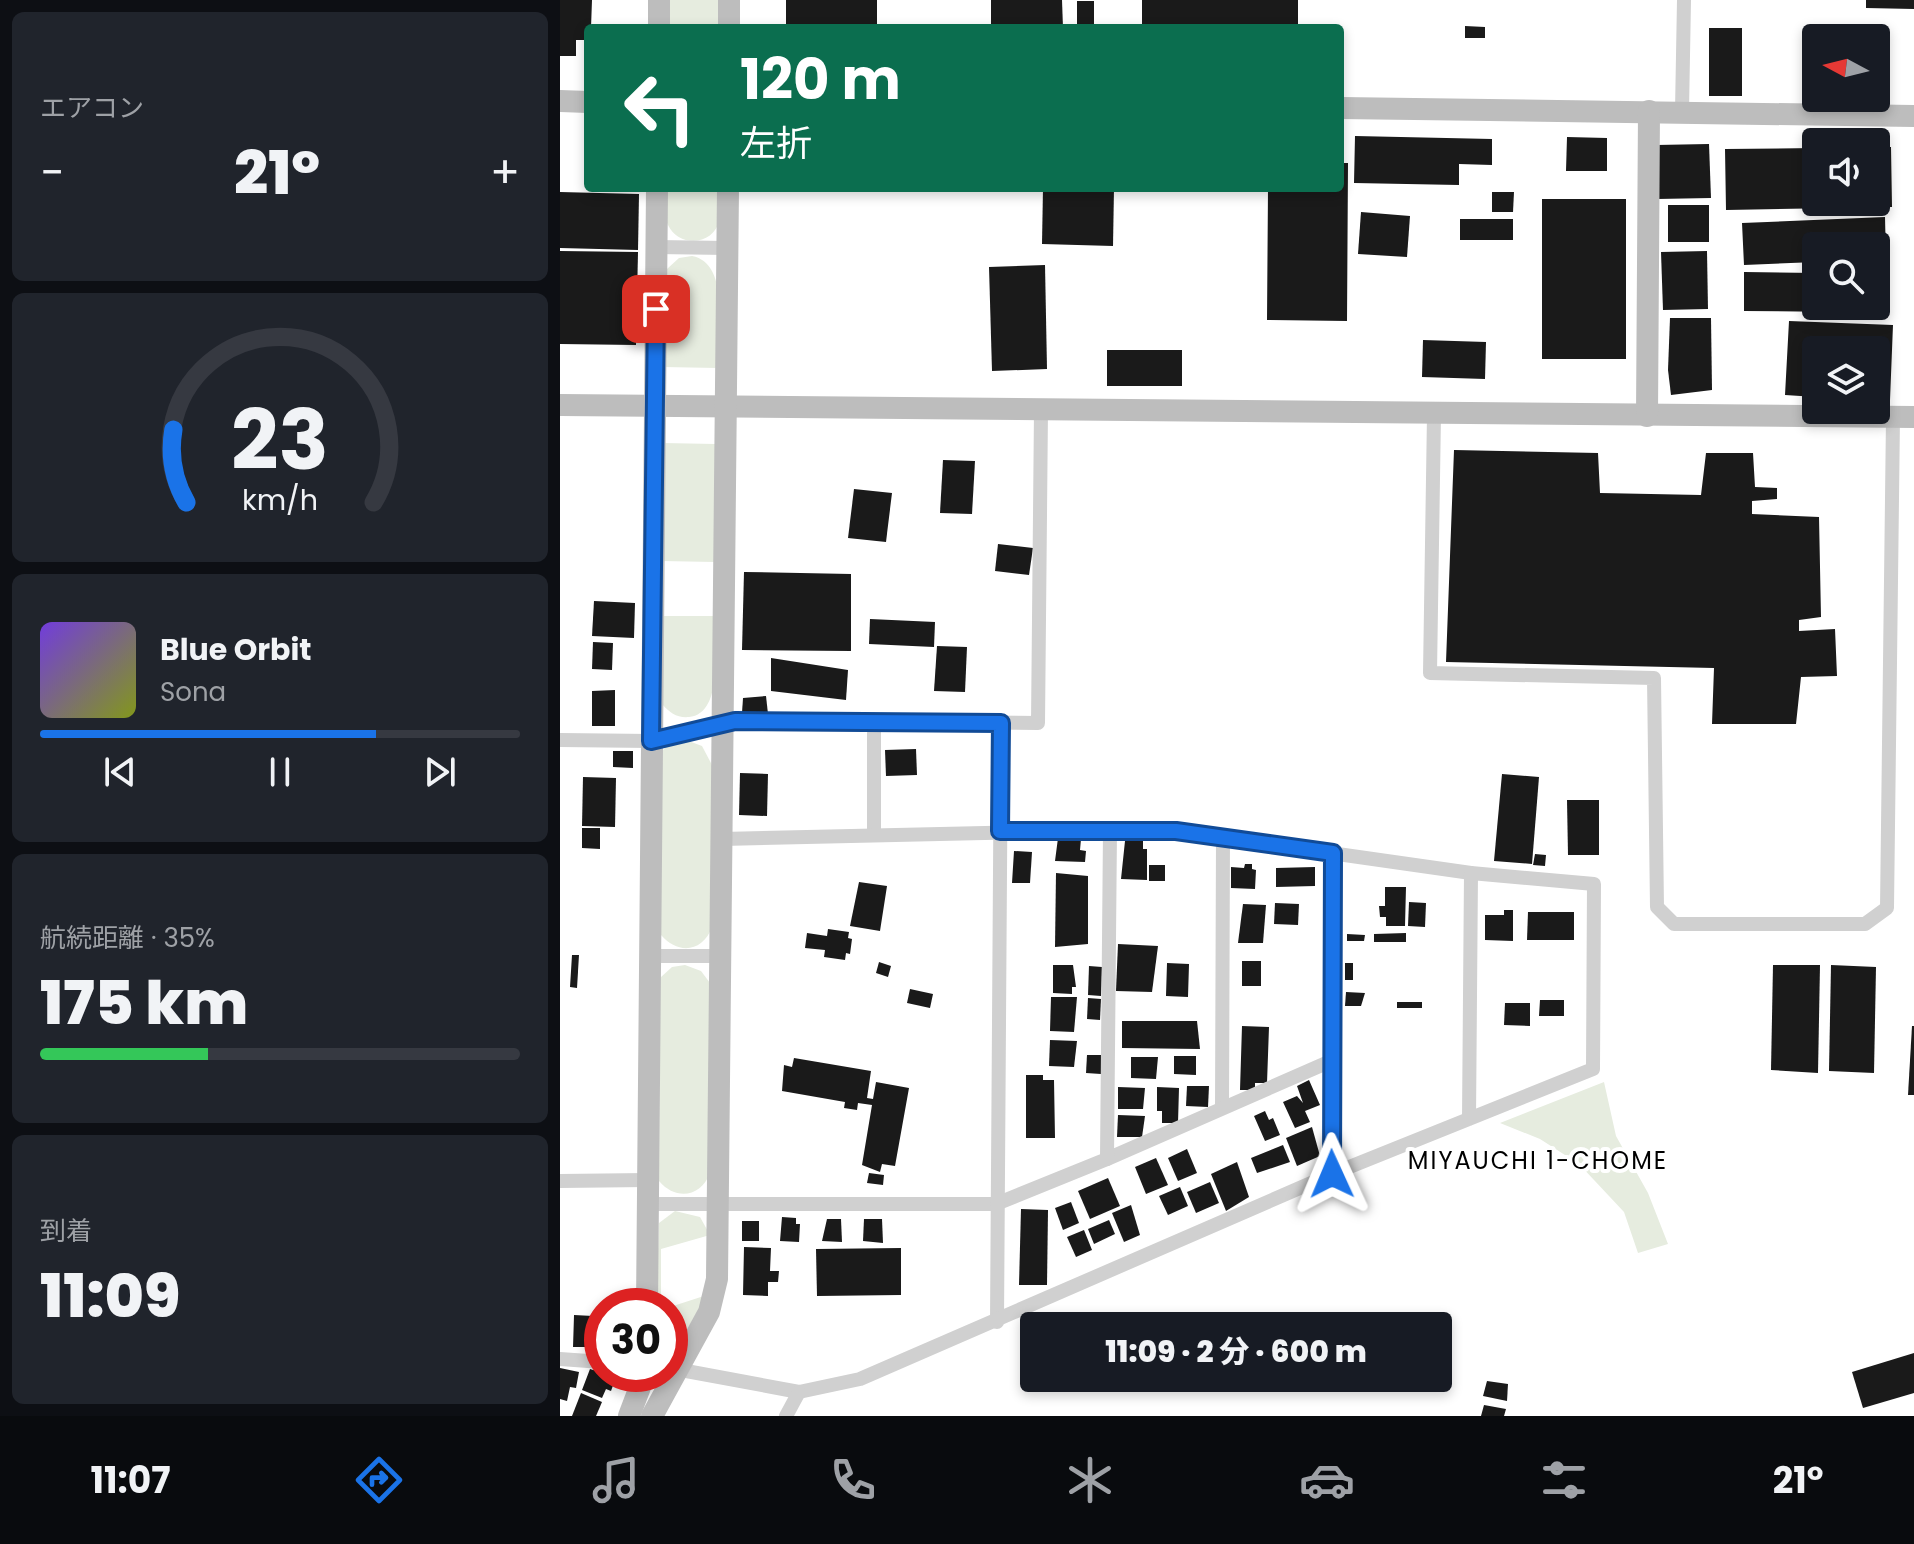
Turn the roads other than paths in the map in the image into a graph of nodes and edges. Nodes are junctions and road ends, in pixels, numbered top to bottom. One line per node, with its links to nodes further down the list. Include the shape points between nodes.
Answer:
1 (659, 0): 4 (street)
2 (729, 0): 5 (street)
3 (1684, 0): 10 (street)
4 (659, 24)
5 (729, 24)
6 (560, 101): 7 (street)
7 (584, 102)
8 (1344, 108): 9 (street)
9 (1649, 111): 10 (street); 21 (street)
10 (1682, 111): 11 (street)
11 (1914, 116)
12 (657, 192): 14 (street)
13 (728, 192): 15 (street)
14 (656, 247): 15 (street); 17 (street)
15 (728, 248): 18 (street)
16 (560, 405): 17 (street)
17 (655, 406): 18 (street); 27 (street)
18 (727, 407): 19 (street); 23 (street)
19 (1041, 410): 20 (street); 25 (street, via 1038,723)
20 (1434, 414): 21 (street); 22 (street, via 1430,673 1654,678 1657,907 1674,924 1865,924 1887,908)
21 (1647, 416): 22 (street)
22 (1904, 417)
23 (721, 723): 24 (street); 27 (street); 32 (street)
24 (874, 723): 25 (street); 30 (street)
25 (1001, 723): 29 (street)
26 (560, 740): 27 (street)
27 (651, 741): 35 (street)
28 (1110, 830): 29 (street); 31 (street); 40 (street)
29 (1000, 831): 30 (street); 46 (street)
30 (874, 833): 32 (street)
31 (1223, 838): 33 (street); 38 (street)
32 (722, 839): 36 (street)
33 (1333, 853): 34 (street); 37 (street)
34 (1471, 873): 39 (street); 39 (street, via 1594,884 1594,1038 1593,1069)
35 (648, 956): 36 (street); 42 (street)
36 (720, 956): 44 (street)
37 (1331, 1061): 38 (street); 41 (street)
38 (1222, 1108): 40 (street)
39 (1469, 1119): 41 (street)
40 (1107, 1159): 46 (street)
41 (1332, 1174): 48 (street)
42 (647, 1180): 43 (street); 45 (street)
43 (560, 1181)
44 (718, 1202): 45 (street); 46 (street); 49 (street, via 717,1279 709,1312)
45 (647, 1204): 47 (street)
46 (996, 1204): 48 (street)
47 (647, 1288)
48 (997, 1322): 55 (street, via 860,1379)
49 (688, 1346)
50 (560, 1359): 51 (street)
51 (584, 1361)
52 (688, 1372): 55 (street)
53 (638, 1392): 56 (street)
54 (663, 1392): 57 (street)
55 (799, 1392): 58 (street)
56 (629, 1416)
57 (652, 1416)
58 (786, 1416)

